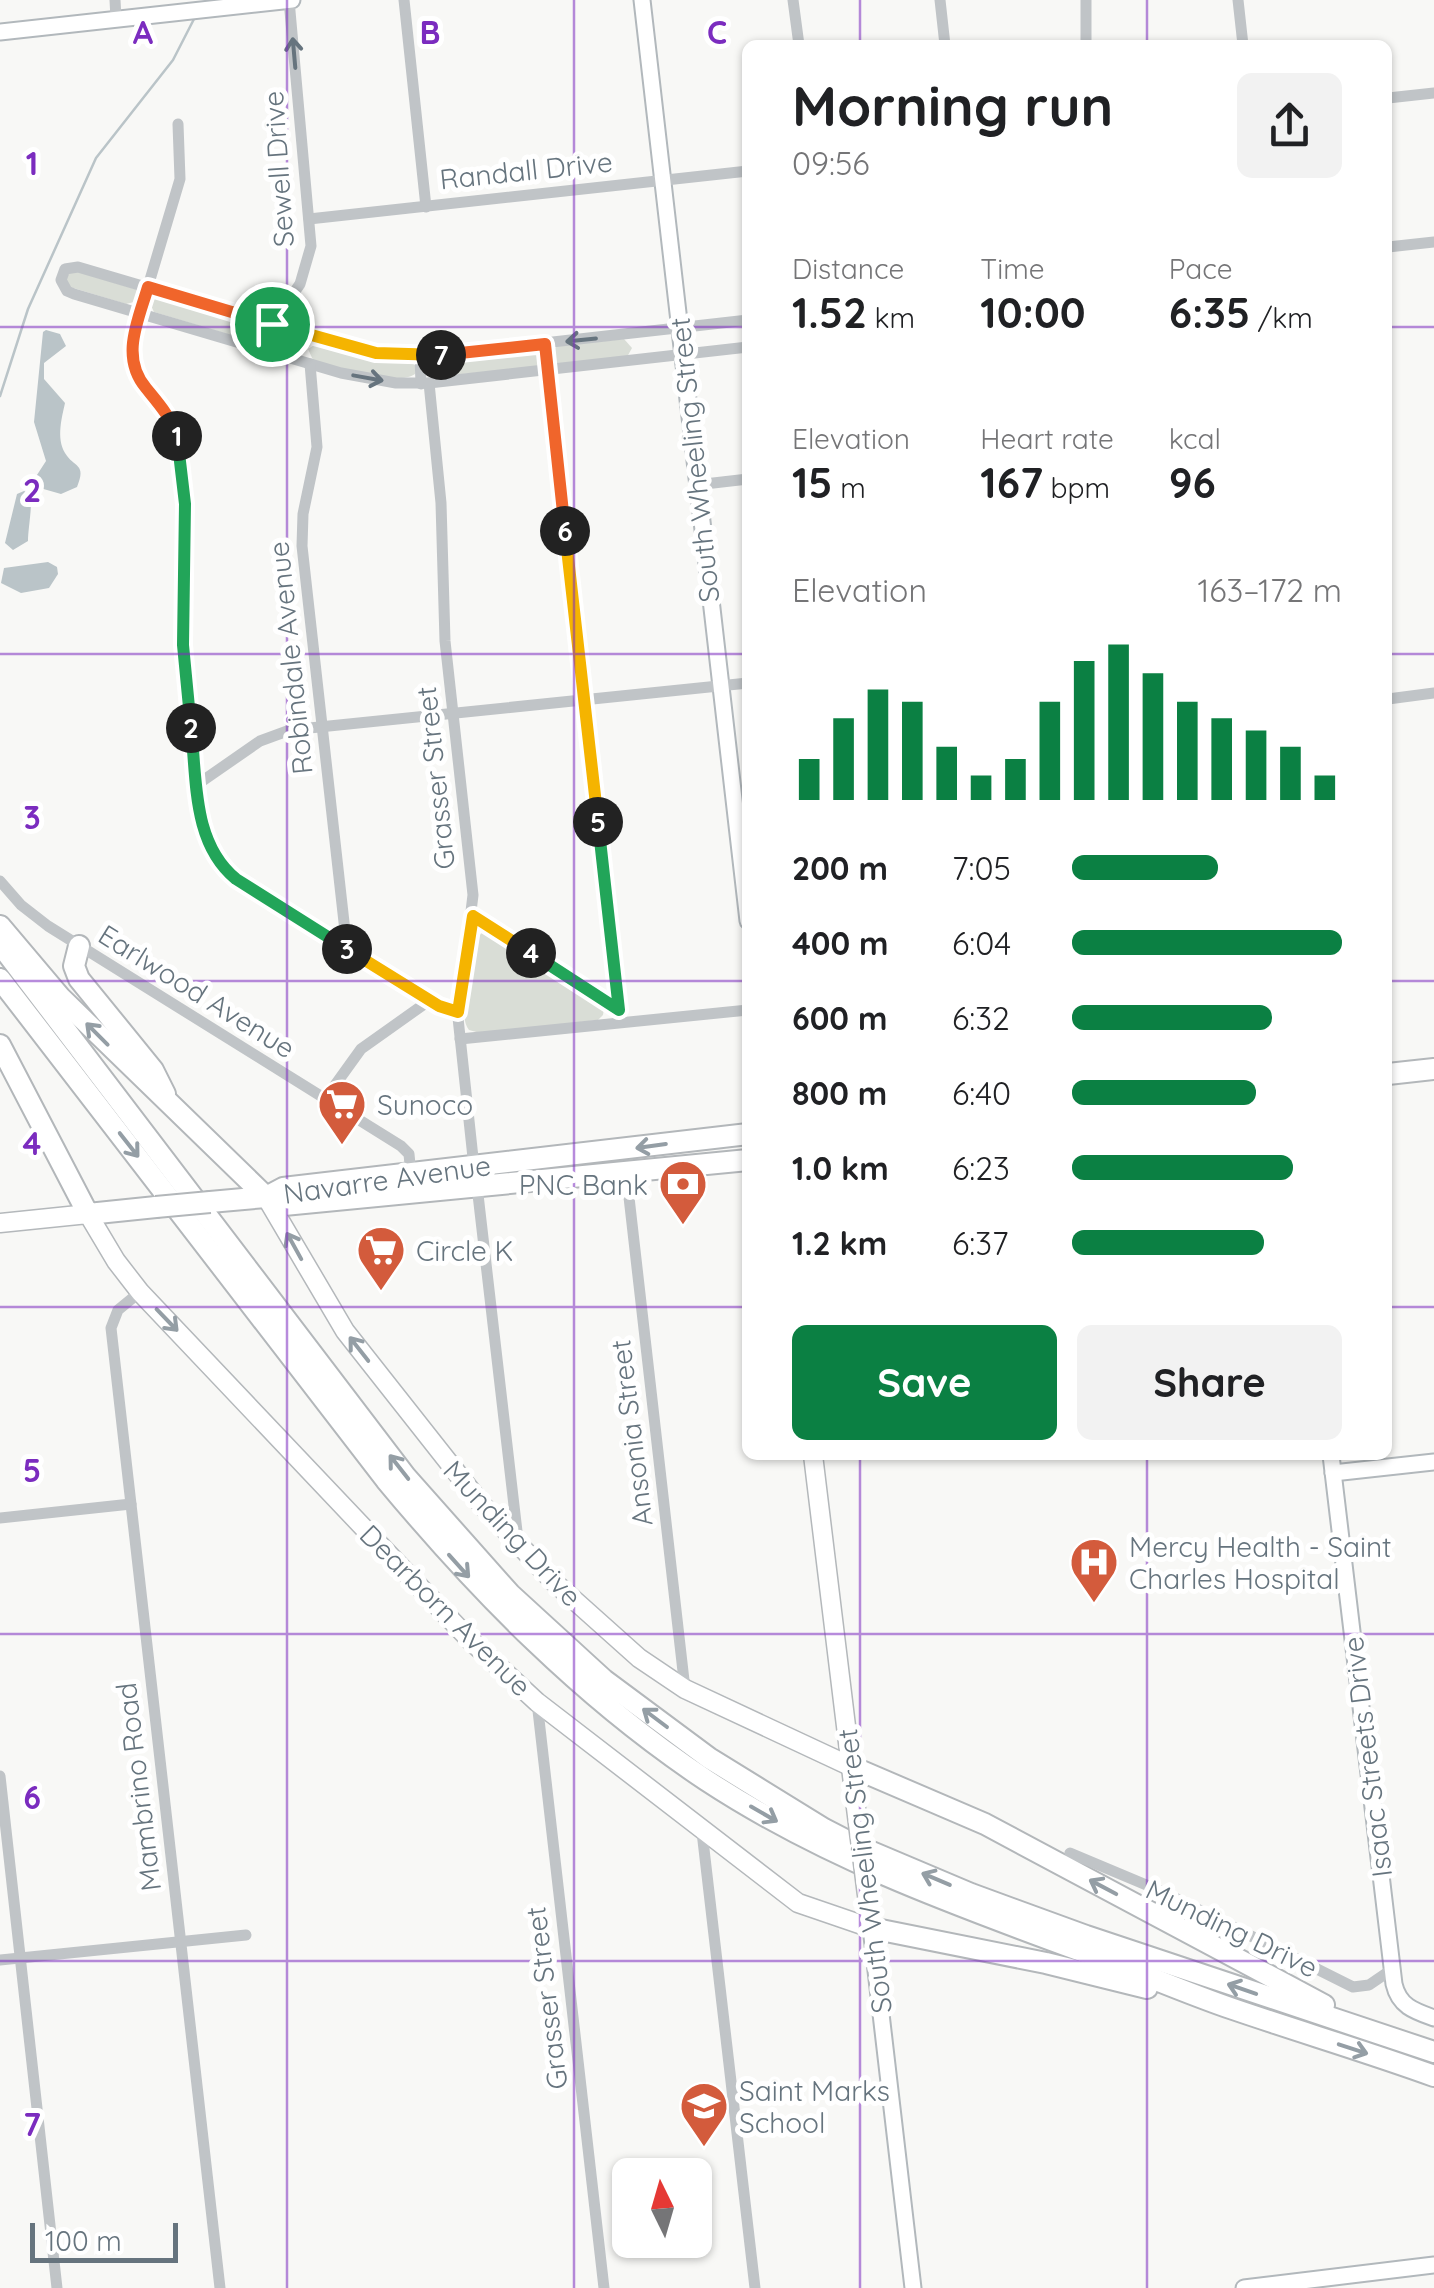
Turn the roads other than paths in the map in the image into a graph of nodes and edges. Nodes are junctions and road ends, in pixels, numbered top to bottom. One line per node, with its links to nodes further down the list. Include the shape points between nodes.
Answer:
1 (114, 0): 9 (street)
2 (290, 0): 9 (street); 21 (street, Sewell Drive, one-way to 2)
3 (404, 0): 20 (street)
4 (642, 0): 19 (street, South Wheeling Street)
5 (794, 0): 11 (street)
6 (940, 0): 12 (street)
7 (1086, 0): 13 (street)
8 (1238, 0): 14 (street)
9 (116, 18): 10 (street)
10 (0, 32)
11 (798, 40)
12 (944, 40)
13 (1086, 40)
14 (1242, 40)
15 (1434, 93): 16 (street)
16 (1392, 98)
17 (178, 124): 24 (street, via 182,172)
18 (742, 172): 19 (street, Randall Drive)
19 (662, 180): 20 (street, Randall Drive); 29 (street, South Wheeling Street)
20 (426, 207): 21 (street, Randall Drive)
21 (309, 219): 28 (street, Sewell Drive, via 306,272)
22 (1434, 242): 23 (street)
23 (1392, 247)
24 (148, 287): 25 (street); 25 (street, via 78,267 62,273 67,291); 28 (street)
25 (140, 313): 35 (street); 51 (street, via 134,368 178,442 186,536 183,645)
26 (742, 321): 27 (street)
27 (723, 324): 29 (street); 34 (street)
28 (275, 325): 31 (street); 35 (street, Sewell Drive)
29 (680, 329): 30 (street); 37 (street, South Wheeling Street)
30 (635, 334): 32 (street, one-way to 32); 38 (street)
31 (308, 335): 36 (street, via 366,351); 39 (street)
32 (545, 344): 36 (street); 40 (street)
33 (742, 348): 34 (street)
34 (726, 350): 37 (street)
35 (270, 352): 39 (street)
36 (420, 356): 41 (street, Grasser Street)
37 (682, 356): 38 (street); 43 (street, South Wheeling Street)
38 (638, 360): 40 (street)
39 (305, 362): 41 (street, one-way to 41, via 362,378); 50 (street, Robindale Avenue, via 317,447 302,546)
40 (547, 370): 41 (street); 48 (street)
41 (425, 384): 49 (street, Grasser Street, via 439,474)
42 (742, 480): 43 (street)
43 (696, 485): 45 (street, South Wheeling Street)
44 (742, 684): 45 (street)
45 (720, 686): 48 (street); 52 (street, South Wheeling Street)
46 (1434, 693): 47 (street)
47 (1392, 698)
48 (584, 700): 49 (street); 61 (street)
49 (453, 713): 50 (street); 54 (street, Grasser Street)
50 (321, 726): 51 (street, via 265,738); 58 (street, Robindale Avenue)
51 (198, 784): 58 (street, via 204,833 228,872)
52 (742, 871)
53 (0, 881): 57 (street, Earlwood Avenue, via 21,905)
54 (473, 916): 61 (street); 63 (street, Grasser Street)
55 (0, 926): 70 (highway, one-way to 55, via 60,997)
56 (0, 944): 103 (highway, one-way to 56, via 1086,1936 855,1844 709,1758 604,1680 510,1594 406,1477)
57 (79, 946): 69 (street, Earlwood Avenue); 70 (highway, via 79,979 153,1070)
58 (347, 949): 60 (street)
59 (0, 980): 101 (highway, one-way to 101, via 386,1480 477,1586 584,1687 706,1780 857,1865)
60 (430, 1000): 63 (street); 69 (street, via 361,1050)
61 (619, 1010): 64 (street)
62 (742, 1011): 64 (street)
63 (458, 1012): 65 (street, Grasser Street)
64 (638, 1021): 65 (street)
65 (460, 1039): 75 (street, Grasser Street)
66 (0, 1045): 79 (highway)
67 (1434, 1069): 68 (highway)
68 (1392, 1074)
69 (324, 1099): 76 (street, Earlwood Avenue, via 408,1152)
70 (168, 1100): 77 (highway)
71 (742, 1135): 75 (highway, Navarre Avenue, one-way to 75)
72 (742, 1161): 74 (highway, Navarre Avenue)
73 (438, 1170): 75 (highway, Navarre Avenue); 76 (highway, Navarre Avenue); 78 (highway, via 404,1184 336,1191)
74 (626, 1172): 75 (highway, Navarre Avenue); 89 (street, Ansonia Street)
75 (475, 1173): 76 (highway, Navarre Avenue); 88 (street, Grasser Street)
76 (412, 1184): 77 (highway, Navarre Avenue, via 282,1188); 78 (highway, Navarre Avenue)
77 (266, 1197): 78 (highway, Navarre Avenue, via 284,1205); 79 (highway, Navarre Avenue, bridge); 88 (main road, Munding Drive, one-way to 77, via 345,1331)
78 (332, 1201)
79 (88, 1214): 80 (main road, Navarre Avenue); 81 (main road, Dearborn Avenue)
80 (0, 1223)
81 (140, 1292): 86 (street, Mambrino Road, via 118,1310 111,1328); 90 (main road, Dearborn Avenue, one-way to 90, via 470,1640)
82 (814, 1460): 91 (main road, South Wheeling Street)
83 (1332, 1460): 85 (street, Isaac Streets Drive)
84 (1434, 1462): 85 (street)
85 (1333, 1473): 100 (street, Isaac Streets Drive)
86 (130, 1504): 87 (street); 97 (street, Mambrino Road)
87 (0, 1518)
88 (518, 1546): 89 (main road, Munding Drive, via 638,1658)
89 (685, 1690): 91 (main road, Munding Drive)
90 (537, 1702): 93 (main road, Dearborn Avenue); 109 (street, Grasser Street)
91 (852, 1767): 95 (main road, South Wheeling Street, bridge); 103 (highway, one-way to 91, via 1318,2003 973,1818)
92 (0, 1776): 98 (street)
93 (702, 1832): 95 (main road, Dearborn Avenue, via 798,1903); 110 (street)
94 (1070, 1853): 100 (street, Munding Drive, via 1353,1987)
95 (870, 1919): 101 (highway); 111 (street, South Wheeling Street)
96 (246, 1934): 97 (street)
97 (181, 1943): 98 (street); 108 (street, Mambrino Road)
98 (21, 1958): 99 (street); 107 (street)
99 (0, 1960)
100 (1391, 1970): 102 (street, Isaac Streets Drive, via 1399,1999)
101 (1228, 2007): 105 (highway, one-way to 105)
102 (1434, 2018)
103 (1408, 2043): 104 (highway)
104 (1434, 2052)
105 (1434, 2076)
106 (1434, 2266): 112 (street)
107 (57, 2288)
108 (220, 2288)
109 (604, 2288)
110 (755, 2288)
111 (913, 2288)
112 (1244, 2288)

